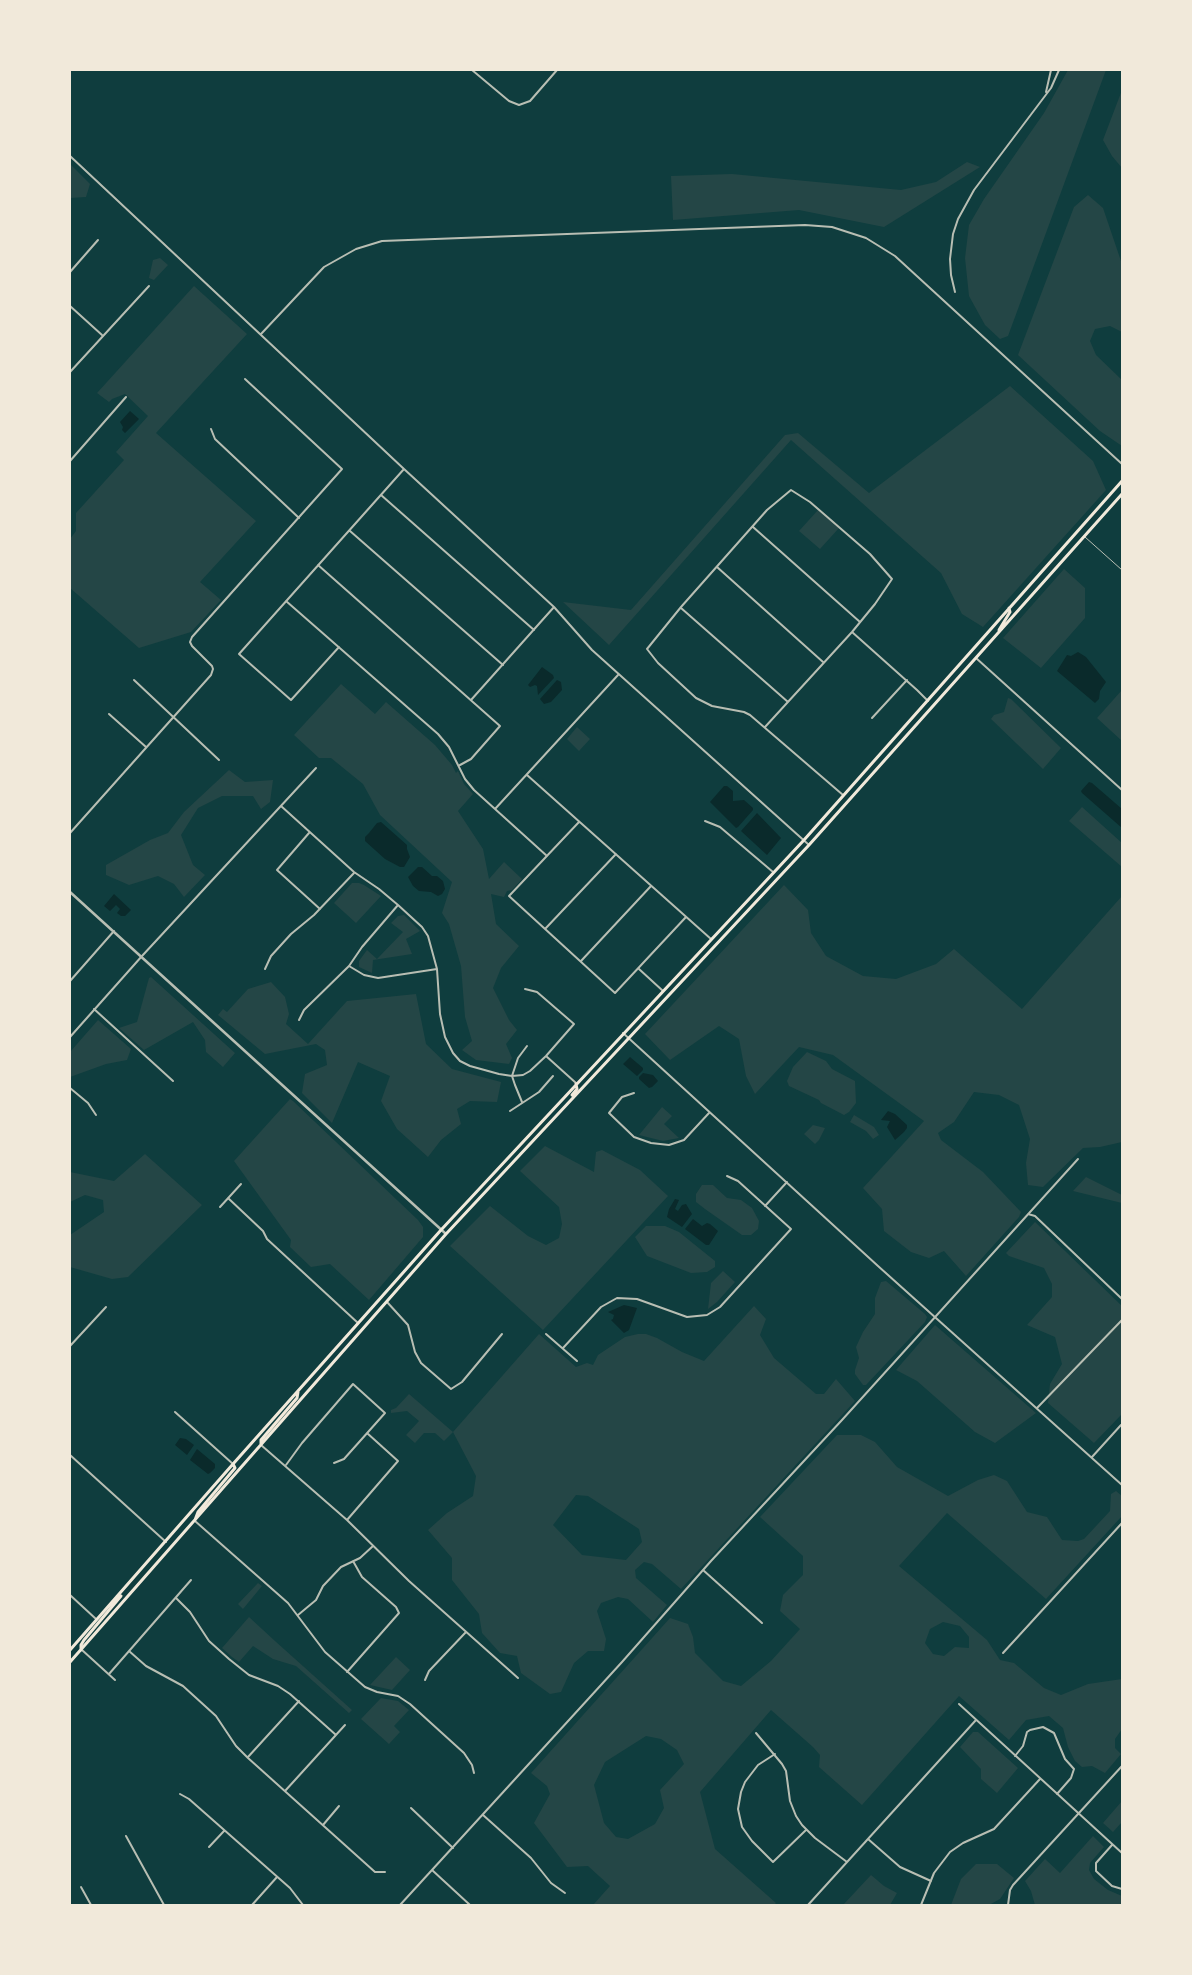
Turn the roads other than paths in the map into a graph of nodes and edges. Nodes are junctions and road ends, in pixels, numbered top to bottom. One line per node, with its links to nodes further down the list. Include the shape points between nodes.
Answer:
1 (472, 70): 2 (street, via 517,105 530,101)
2 (556, 70)
3 (1051, 70): 5 (street)
4 (1059, 70): 5 (street)
5 (1046, 95): 10 (street, via 974,190 958,219 950,259)
6 (70, 156): 12 (street)
7 (98, 240): 8 (street)
8 (70, 272)
9 (148, 286): 13 (street)
10 (955, 292)
11 (70, 306): 13 (street)
12 (260, 335): 19 (street, via 324,267 356,249 382,241 805,225 832,227 866,238 895,256); 20 (street)
13 (102, 336): 14 (street)
14 (70, 372)
15 (245, 379): 24 (street, via 342,469)
16 (126, 397): 18 (street)
17 (211, 429): 24 (street, via 215,439)
18 (70, 461)
19 (1122, 464)
20 (404, 469): 23 (street); 32 (street)
21 (1122, 481): 34 (main road)
22 (1122, 494): 27 (main road)
23 (380, 495): 26 (street); 36 (street)
24 (299, 518): 50 (street, via 192,637 192,646 212,666 213,672)
25 (753, 527): 29 (street); 35 (street); 35 (street, via 791,490 810,502 870,554 892,579)
26 (349, 530): 28 (street); 42 (street)
27 (1084, 536): 30 (lane); 38 (main road)
28 (318, 565): 31 (street); 46 (street)
29 (717, 566): 33 (street); 41 (street)
30 (1122, 570)
31 (286, 601): 39 (street); 39 (street, via 239,654 291,700)
32 (554, 607): 36 (street); 43 (street)
33 (681, 607): 48 (street); 52 (street, via 647,649 702,702 744,712)
34 (1009, 608): 38 (main road, via 1010,612); 47 (main road)
35 (860, 622): 37 (street)
36 (534, 630): 42 (street)
37 (852, 632): 41 (street); 45 (street)
38 (996, 635): 40 (main road)
39 (339, 647): 55 (street, via 438,734)
40 (976, 658): 58 (street); 67 (main road)
41 (823, 662): 48 (street)
42 (502, 664): 46 (street)
43 (618, 675): 57 (street); 66 (street)
44 (134, 680): 50 (street)
45 (907, 680): 47 (street); 51 (street)
46 (470, 700): 55 (street, via 500,726 470,759)
47 (928, 701): 59 (main road)
48 (788, 702): 52 (street)
49 (109, 714): 53 (street)
50 (174, 716): 53 (street); 54 (street)
51 (872, 718)
52 (765, 727): 59 (street)
53 (146, 747): 65 (street)
54 (219, 760)
55 (460, 765): 61 (street, via 469,785)
56 (316, 768): 60 (street)
57 (527, 774): 61 (street); 63 (street)
58 (1122, 790)
59 (843, 795): 66 (main road)
60 (281, 806): 64 (street); 80 (street)
61 (495, 809): 69 (street)
62 (705, 821): 71 (street, via 720,827)
63 (579, 822): 68 (street); 69 (street)
64 (310, 832): 70 (street); 75 (street, via 277,870)
65 (70, 833)
66 (804, 840): 67 (street); 71 (main road)
67 (809, 845): 93 (main road)
68 (616, 854): 72 (street); 77 (street)
69 (547, 856): 77 (street, via 509,896)
70 (354, 872): 74 (street); 75 (street)
71 (773, 872): 79 (main road)
72 (651, 886): 76 (street); 81 (street)
73 (70, 892): 78 (street)
74 (398, 906): 82 (street, via 362,946); 85 (street, via 428,936)
75 (320, 910): 84 (street, via 290,934 271,956)
76 (686, 917): 79 (street); 83 (street)
77 (545, 929): 81 (street)
78 (114, 931): 80 (street); 86 (street)
79 (711, 939): 88 (main road)
80 (142, 956): 89 (street); 115 (street)
81 (580, 961): 83 (street, via 615,993)
82 (349, 966): 85 (street, via 364,975 378,978); 90 (street, via 309,1004)
83 (638, 968): 88 (street)
84 (265, 969)
85 (437, 969): 96 (street, via 440,1014 445,1038 453,1053 470,1066)
86 (70, 981)
87 (525, 989): 95 (street, via 537,992 574,1024)
88 (663, 991): 91 (main road)
89 (94, 1010): 92 (street); 98 (street)
90 (299, 1020)
91 (623, 1033): 93 (street); 99 (main road)
92 (70, 1037)
93 (629, 1039): 103 (main road); 105 (street)
94 (528, 1046): 96 (street, via 518,1058)
95 (546, 1056): 96 (street, via 530,1071); 99 (street)
96 (512, 1076): 102 (street)
97 (553, 1076): 102 (street, via 539,1092)
98 (173, 1081)
99 (576, 1084): 103 (main road, via 577,1089); 115 (main road)
100 (70, 1088): 106 (street, via 88,1103)
101 (634, 1093): 105 (street, via 622,1097 609,1113 639,1140 669,1145 684,1140)
102 (522, 1102): 104 (street)
103 (568, 1102): 116 (main road)
104 (510, 1111)
105 (710, 1113): 109 (street)
106 (96, 1115)
107 (1078, 1159): 114 (street)
108 (727, 1176): 112 (street, via 738,1181)
109 (787, 1182): 112 (street); 120 (street)
110 (241, 1184): 111 (street)
111 (228, 1198): 113 (street); 122 (street, via 263,1231 267,1239)
112 (765, 1206): 126 (street, via 791,1229 720,1307 707,1315 687,1317 637,1299 617,1298 600,1307)
113 (220, 1208)
114 (1028, 1214): 117 (street, via 1035,1216); 120 (street)
115 (441, 1230): 116 (street); 122 (main road)
116 (446, 1234): 118 (main road)
117 (1122, 1299)
118 (387, 1302): 123 (street, via 408,1325 421,1363 451,1389 462,1382); 133 (main road)
119 (106, 1306): 125 (street)
120 (935, 1316): 129 (street); 146 (street)
121 (1122, 1320): 129 (street)
122 (358, 1323): 128 (main road)
123 (502, 1334)
124 (546, 1334): 126 (street)
125 (70, 1346)
126 (563, 1348): 127 (street)
127 (577, 1361)
128 (298, 1391): 133 (main road, via 297,1398 261,1440); 137 (main road)
129 (1037, 1409): 135 (street)
130 (175, 1412): 137 (street)
131 (1121, 1425): 135 (street)
132 (367, 1433): 136 (street, via 344,1459); 138 (street, via 385,1413 353,1384); 141 (street, via 398,1460)
133 (261, 1445): 138 (street); 140 (main road)
134 (70, 1455): 143 (street)
135 (1092, 1457): 139 (street)
136 (334, 1463)
137 (233, 1464): 140 (main road, via 235,1468); 143 (main road)
138 (286, 1465): 141 (street)
139 (1122, 1484)
140 (195, 1520): 150 (street); 155 (main road)
141 (347, 1520): 144 (street)
142 (1122, 1522): 157 (street)
143 (166, 1542): 151 (main road)
144 (373, 1546): 145 (street); 153 (street)
145 (353, 1561): 150 (street, via 341,1566 323,1586 316,1600); 159 (street, via 360,1574 399,1613)
146 (703, 1570): 152 (street); 182 (street)
147 (192, 1580): 149 (street)
148 (70, 1595): 151 (street)
149 (176, 1598): 156 (street); 164 (street, via 190,1612 209,1641 229,1660 249,1674 278,1686)
150 (298, 1615): 159 (street, via 325,1652)
151 (98, 1621): 154 (main road); 155 (main road, via 81,1645)
152 (762, 1623)
153 (466, 1632): 161 (street); 163 (street, via 429,1671)
154 (70, 1650)
155 (82, 1650): 158 (main road); 160 (street)
156 (129, 1651): 160 (street); 172 (street, via 146,1666 176,1681 205,1706)
157 (1003, 1653)
158 (70, 1662)
159 (348, 1672): 174 (street, via 371,1690 398,1696 410,1704 464,1753)
160 (109, 1674): 162 (street)
161 (518, 1678)
162 (115, 1680)
163 (425, 1680)
164 (298, 1701): 169 (street); 172 (street)
165 (959, 1704): 166 (street)
166 (976, 1720): 171 (street); 187 (street)
167 (345, 1725): 169 (street)
168 (756, 1732): 170 (street)
169 (336, 1734): 176 (street)
170 (775, 1754): 185 (street, via 786,1771 790,1801 796,1816); 185 (street, via 758,1765 740,1792 738,1809 742,1827 773,1862)
171 (1015, 1756): 175 (street); 178 (street, via 1023,1746 1027,1732 1043,1727 1050,1730 1074,1769 1071,1778)
172 (248, 1758): 176 (street)
173 (1122, 1766): 181 (street)
174 (474, 1773)
175 (1040, 1778): 178 (street); 196 (street, via 994,1829 950,1852)
176 (285, 1791): 183 (street)
177 (180, 1794): 184 (street)
178 (1057, 1794): 181 (street)
179 (339, 1806): 183 (street)
180 (411, 1808): 190 (street)
181 (1079, 1813): 188 (street); 208 (street, via 1013,1885)
182 (483, 1815): 190 (street); 199 (street, via 531,1858 551,1884)
183 (323, 1824): 194 (street, via 375,1872)
184 (224, 1830): 189 (street); 195 (street)
185 (806, 1830): 192 (street)
186 (126, 1836): 201 (street)
187 (868, 1839): 192 (street); 196 (street, via 900,1867)
188 (1113, 1844): 191 (street); 198 (street, via 1096,1866 1097,1873 1110,1885)
189 (209, 1847)
190 (453, 1848): 193 (street)
191 (1122, 1853)
192 (847, 1862): 206 (street)
193 (432, 1870): 204 (street); 205 (street)
194 (385, 1872)
195 (277, 1877): 202 (street); 203 (street)
196 (931, 1881): 207 (street)
197 (81, 1887): 200 (street)
198 (1122, 1889)
199 (565, 1893)
200 (91, 1905)
201 (164, 1905)
202 (252, 1905)
203 (304, 1905)
204 (400, 1905)
205 (470, 1905)
206 (808, 1905)
207 (921, 1905)
208 (1008, 1905)

